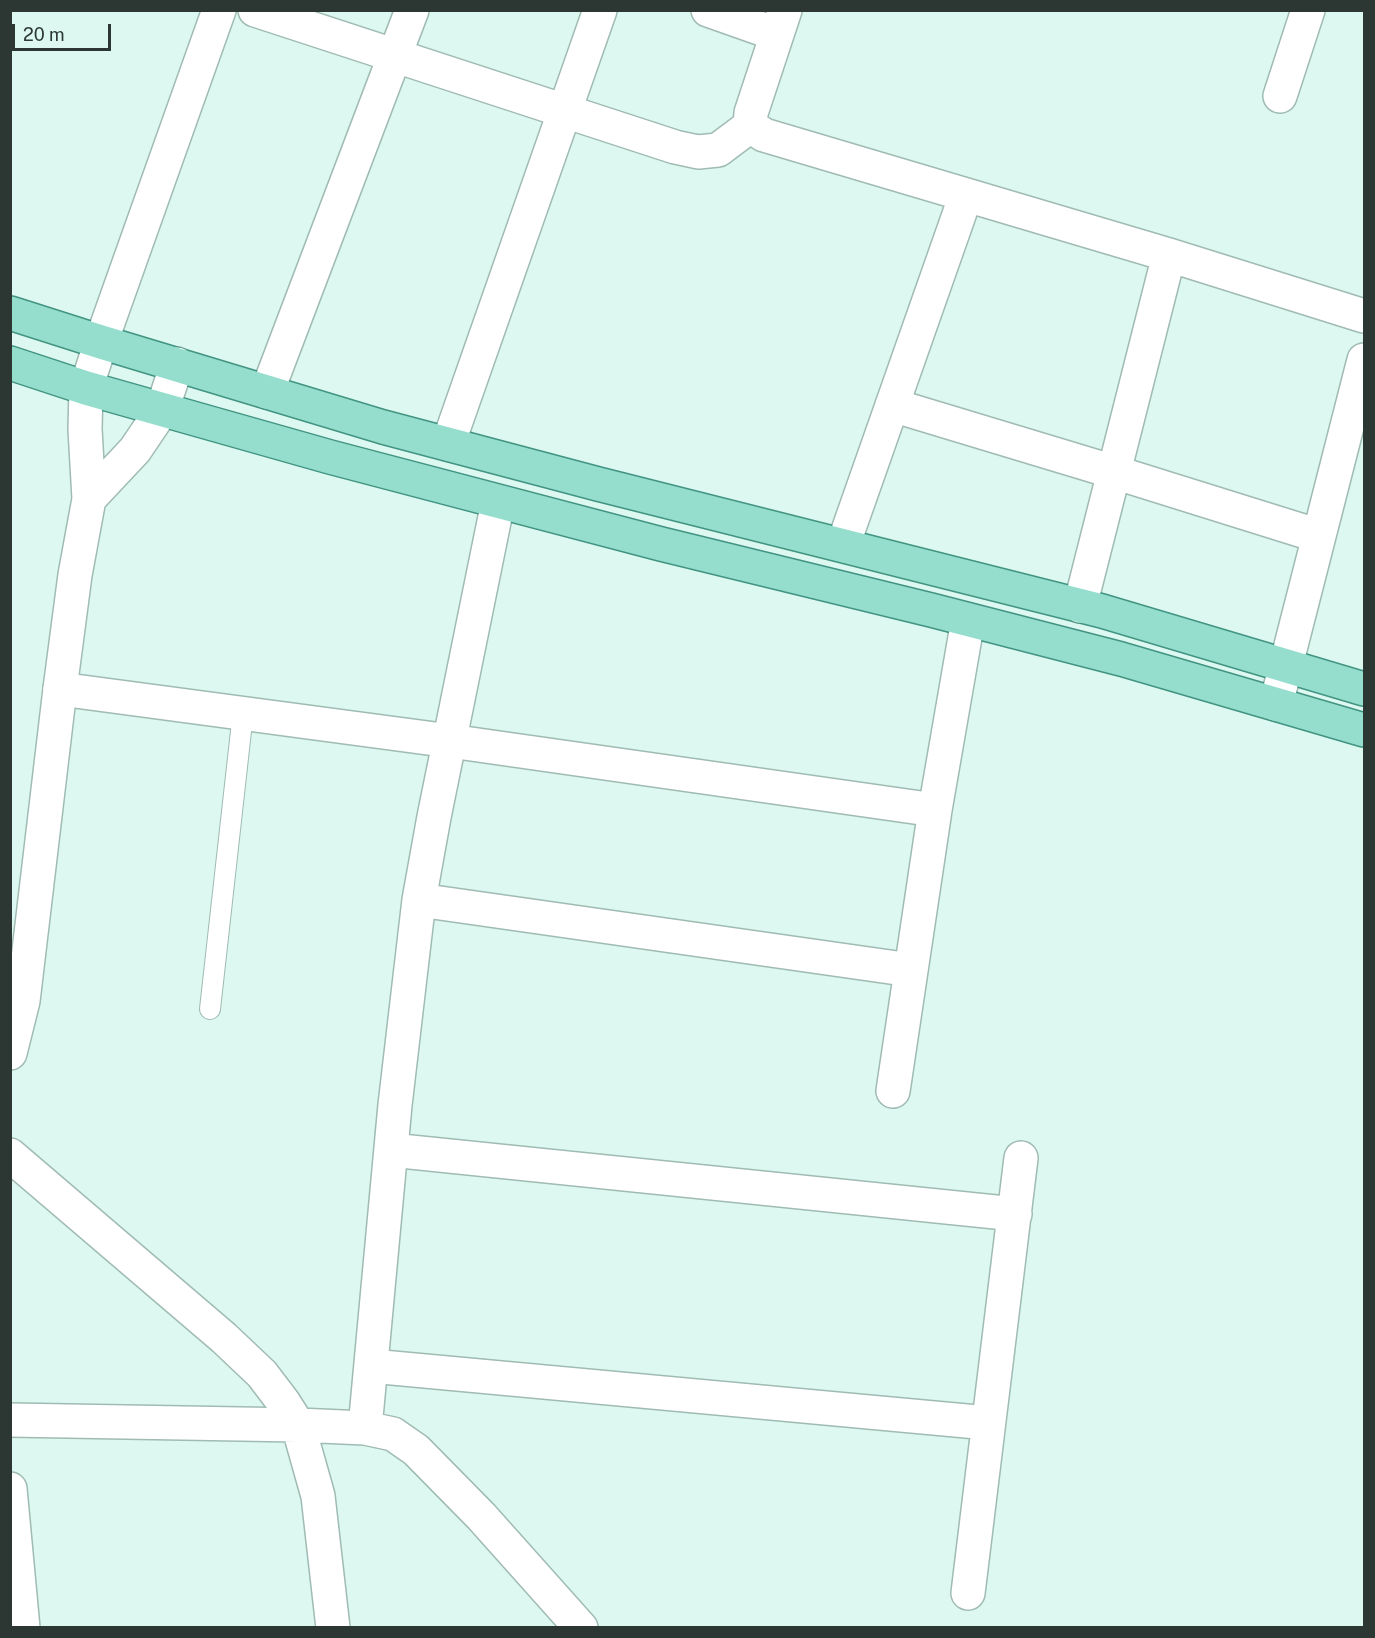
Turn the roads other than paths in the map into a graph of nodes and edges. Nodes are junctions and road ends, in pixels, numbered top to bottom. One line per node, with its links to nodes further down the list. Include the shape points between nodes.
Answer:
1 (219, 10): 16 (street)
2 (255, 10): 8 (street)
3 (412, 10): 8 (street)
4 (600, 10): 10 (street)
5 (708, 10): 7 (street)
6 (1308, 10): 9 (street)
7 (781, 22): 11 (street)
8 (396, 56): 10 (street); 21 (street)
9 (1280, 96)
10 (564, 111): 11 (street, via 698,152 718,150); 24 (street)
11 (750, 126): 12 (street, via 764,135)
12 (966, 195): 13 (street); 22 (street)
13 (1169, 255): 15 (street); 26 (street)
14 (10, 313): 16 (main road)
15 (1365, 316)
16 (102, 342): 19 (main road); 20 (street)
17 (1365, 360): 25 (street)
18 (10, 363): 20 (main road)
19 (177, 364): 21 (main road); 23 (street)
20 (86, 388): 23 (main road); 27 (street)
21 (267, 392): 24 (main road)
22 (892, 405): 26 (street); 30 (street)
23 (162, 410): 27 (street, via 135,450); 28 (main road)
24 (448, 444): 30 (main road)
25 (1352, 463): 29 (street)
26 (1114, 472): 29 (street); 31 (street)
27 (89, 499): 34 (street)
28 (498, 502): 32 (main road); 39 (street)
29 (1319, 536): 33 (street)
30 (843, 545): 31 (main road)
31 (1080, 606): 33 (main road)
32 (968, 620): 36 (main road); 40 (street)
33 (1286, 665): 35 (main road); 36 (street)
34 (60, 689): 37 (street); 44 (street, via 23,1001)
35 (1365, 689)
36 (1276, 704): 38 (main road)
37 (243, 713): 39 (street); 43 (lane)
38 (1365, 730)
39 (450, 741): 40 (street); 41 (street)
40 (935, 810): 42 (street)
41 (419, 900): 42 (street); 46 (street)
42 (911, 970): 45 (street)
43 (210, 1009)
44 (10, 1053)
45 (893, 1091)
46 (391, 1150): 49 (street); 50 (street)
47 (10, 1155): 53 (street, via 224,1338 262,1374)
48 (1021, 1158): 49 (street)
49 (1015, 1214): 52 (street)
50 (371, 1366): 52 (street); 54 (street)
51 (10, 1420): 53 (street)
52 (988, 1423): 56 (street)
53 (298, 1425): 54 (street); 58 (street, via 318,1496)
54 (365, 1428): 59 (street, via 393,1434 416,1450)
55 (10, 1489): 57 (street)
56 (968, 1593)
57 (23, 1628)
58 (333, 1628)
59 (581, 1628)

